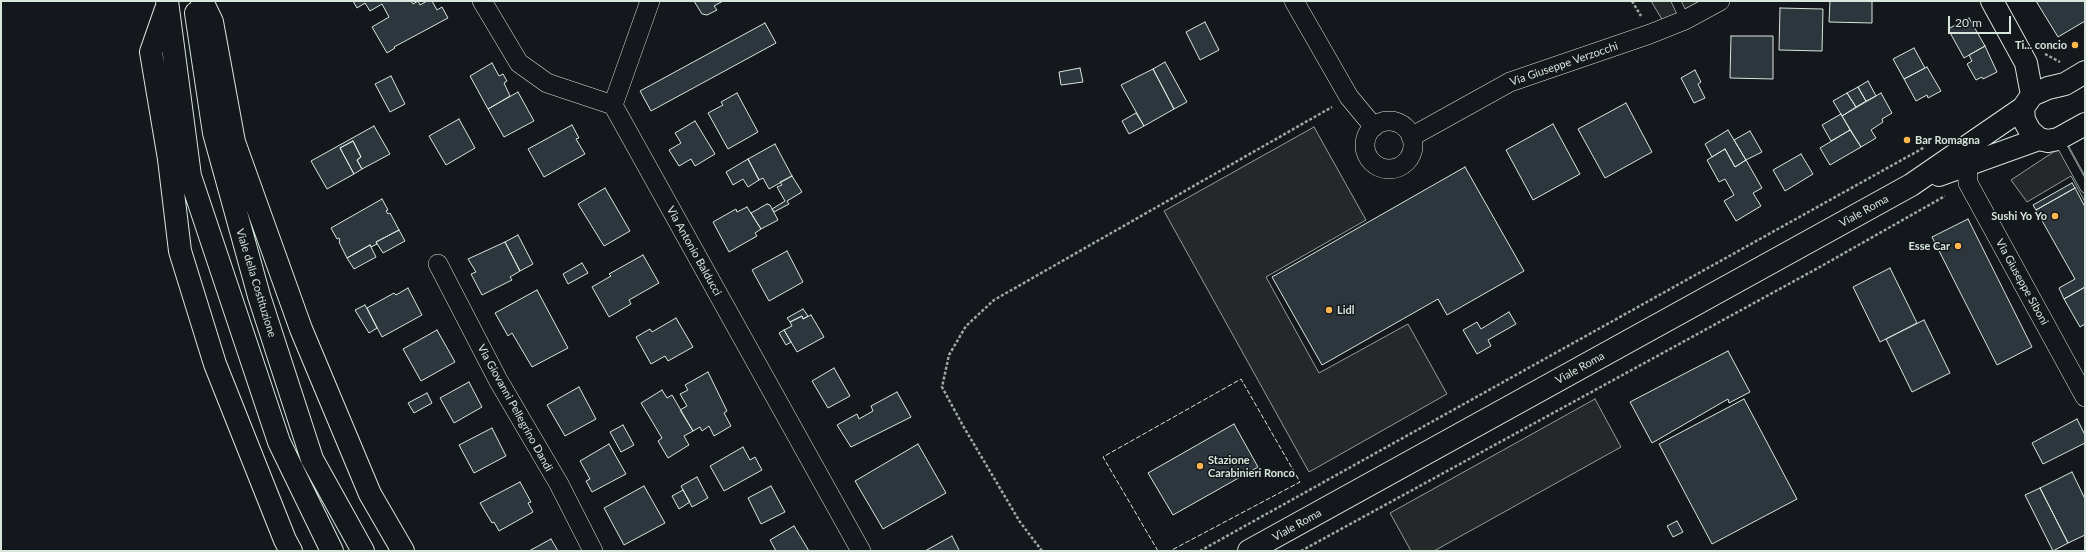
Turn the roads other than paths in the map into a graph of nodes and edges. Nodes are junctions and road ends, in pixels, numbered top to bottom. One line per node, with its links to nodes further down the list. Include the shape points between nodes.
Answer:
1 (194, 1): 27 (main road, Viale della Costituzione, via 214,133 259,296 312,458)
2 (202, 1): 28 (main road, via 212,22 234,142 301,329 370,494)
3 (482, 1): 15 (street, via 519,63 547,83)
4 (650, 1): 15 (street)
5 (1294, 1): 17 (street, via 1349,97)
6 (1676, 1): 10 (lane)
7 (1720, 1): 10 (street, Via Giuseppe Verzocchi)
8 (1992, 1): 11 (main road)
9 (167, 3): 25 (main road, via 151,52 170,159 180,251 215,364); 26 (main road, via 190,176 279,442)
10 (1685, 20): 18 (street, Via Giuseppe Verzocchi, via 1510,82)
11 (2026, 63): 13 (main road); 14 (main road)
12 (2085, 72): 13 (main road, Viale Roma)
13 (2065, 84): 14 (main road, Viale Roma, via 2048,88)
14 (2028, 101): 19 (main road, via 2024,120 2030,131); 21 (main road, Viale Roma)
15 (613, 105): 30 (street, Via Antonio Balducci)
16 (2085, 124): 19 (main road, Viale Roma)
17 (1374, 127): 18 (street, via 1381,123 1395,122 1408,130); 18 (street, via 1366,139 1365,147 1371,161 1383,169 1398,168 1409,158 1413,144)
18 (1411, 137)
19 (2048, 139): 20 (main road, Viale Roma); 22 (lane)
20 (1968, 174): 21 (main road, Viale Roma); 24 (street, Via Giuseppe Siboni)
21 (1911, 185): 31 (main road, Viale Roma)
22 (2085, 188)
23 (438, 264): 29 (street, Via Giovanni Pellegrino Dandi, via 498,380 559,484)
24 (2085, 397)
25 (291, 551)
26 (332, 551)
27 (363, 551)
28 (403, 551)
29 (593, 551)
30 (861, 551)
31 (1249, 551)

